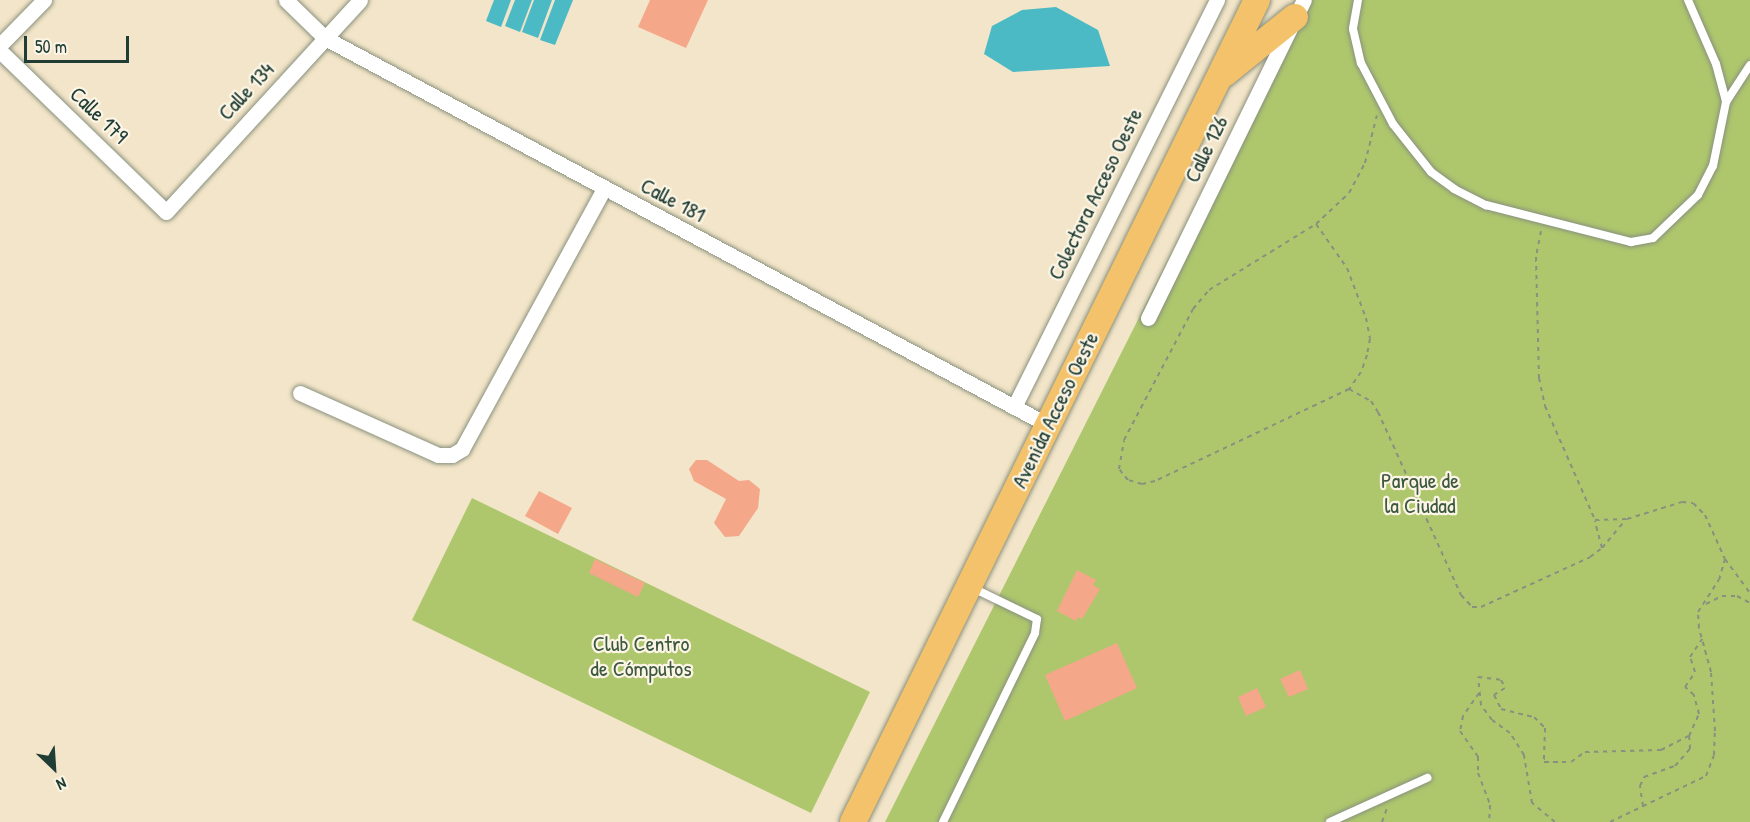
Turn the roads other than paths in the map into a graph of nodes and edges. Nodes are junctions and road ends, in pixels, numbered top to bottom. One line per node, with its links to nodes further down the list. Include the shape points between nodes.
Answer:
1 (44, 0): 10 (street)
2 (286, 0): 9 (street, Calle 181)
3 (360, 0): 9 (street, Calle 134)
4 (1217, 0): 19 (street, Colectora Acceso Oeste)
5 (1257, 0): 13 (highway, Avenida Acceso Oeste)
6 (1358, 0): 14 (lane, via 1355,41 1380,101 1418,159 1454,189 1486,205 1543,222 1631,242 1653,238 1698,195 1713,166)
7 (1688, 0): 14 (lane, via 1716,64)
8 (1300, 9): 13 (highway); 17 (street, Calle 126)
9 (325, 38): 15 (street, Calle 181); 16 (street, Calle 134)
10 (0, 45)
11 (0, 51): 16 (street, Calle 179)
12 (1750, 65): 14 (lane)
13 (1217, 80): 20 (highway, Avenida Acceso Oeste)
14 (1726, 102)
15 (604, 189): 18 (street, via 462,449 452,455 438,454); 19 (street, Calle 181)
16 (166, 212)
17 (1148, 318)
18 (300, 393)
19 (1014, 407): 20 (street, Calle 181)
20 (1048, 425): 21 (highway, Avenida Acceso Oeste)
21 (969, 586): 23 (highway, Avenida Acceso Oeste); 24 (lane, via 1037,619 1035,633)
22 (1427, 778): 25 (lane)
23 (853, 821)
24 (943, 822)
25 (1330, 822)

